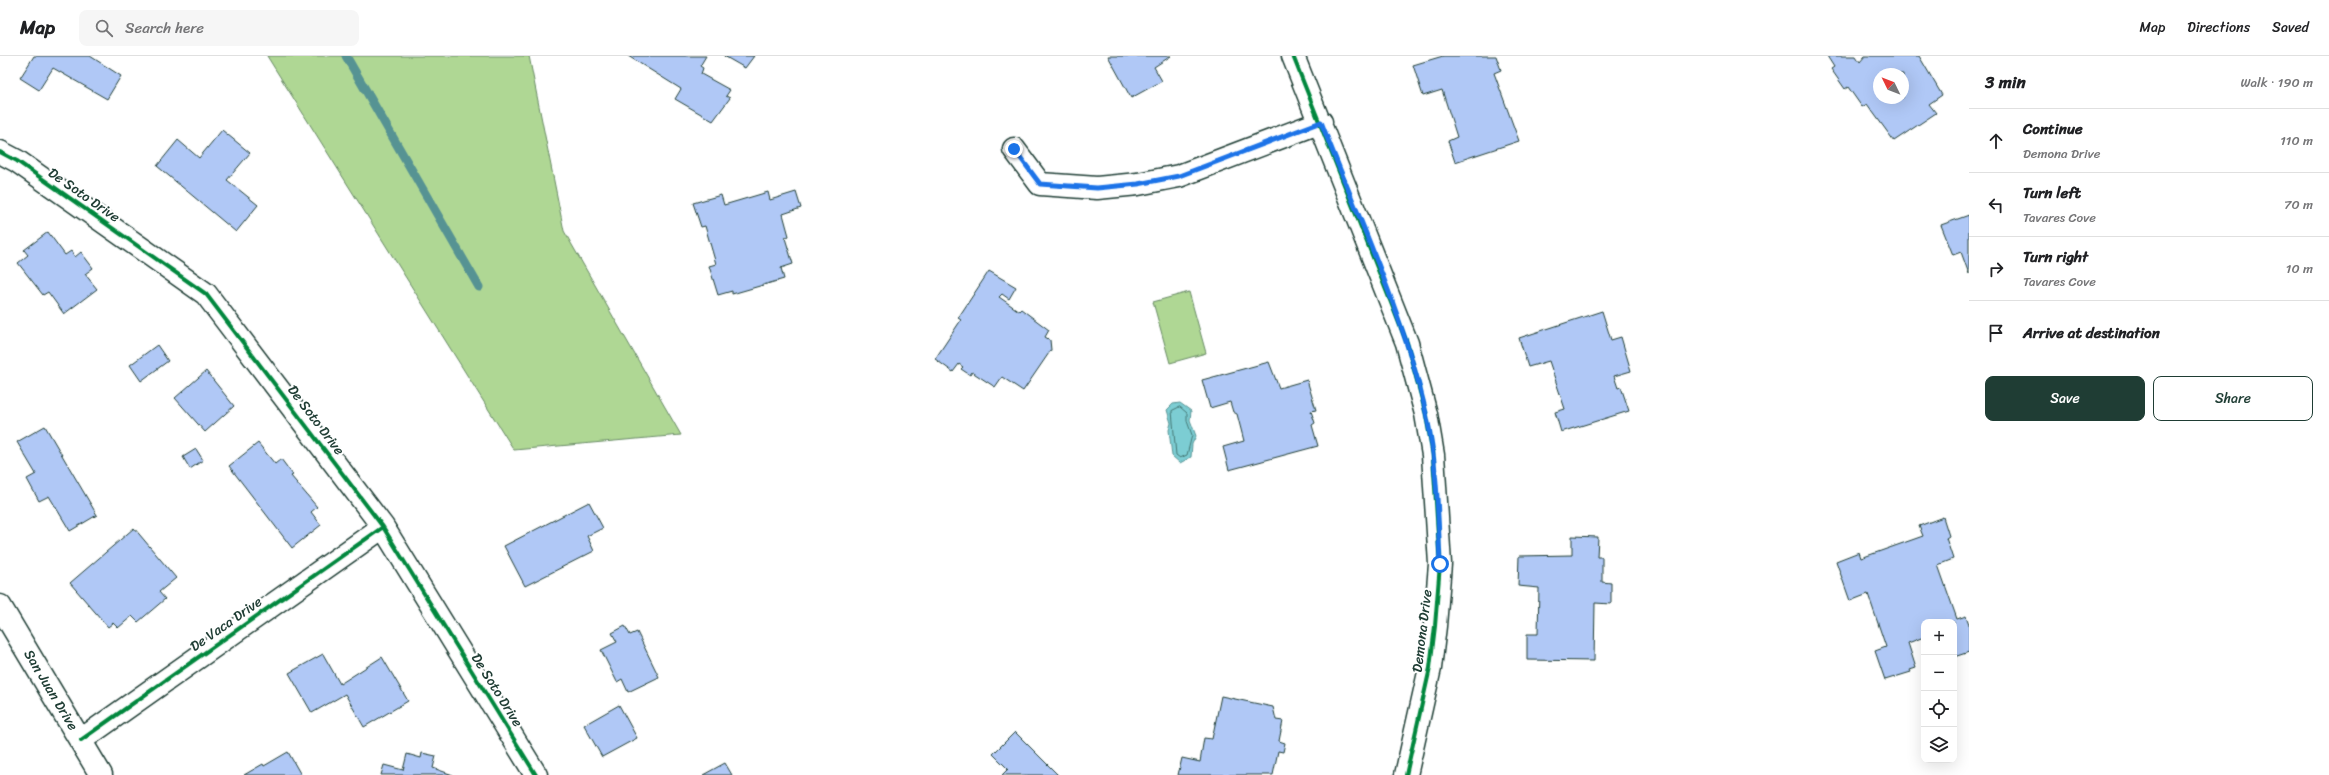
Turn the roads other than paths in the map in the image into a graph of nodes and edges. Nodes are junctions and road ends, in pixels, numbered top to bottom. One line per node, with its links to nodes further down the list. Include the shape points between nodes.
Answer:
1 (1293, 56): 2 (street, Demona Drive)
2 (1321, 122): 3 (street, via 1179,176 1097,188 1040,184); 10 (street, Demona Drive, via 1407,343 1426,414 1433,455 1440,564 1435,626 1430,668)
3 (1014, 149)
4 (0, 152): 5 (street, De Soto Drive, via 17,161 206,294)
5 (383, 527): 7 (street, De Vaca Drive); 9 (street, De Soto Drive)
6 (0, 606): 7 (street, San Juan Drive)
7 (81, 740): 8 (street, San Juan Drive)
8 (101, 775)
9 (536, 775)
10 (1406, 775)

